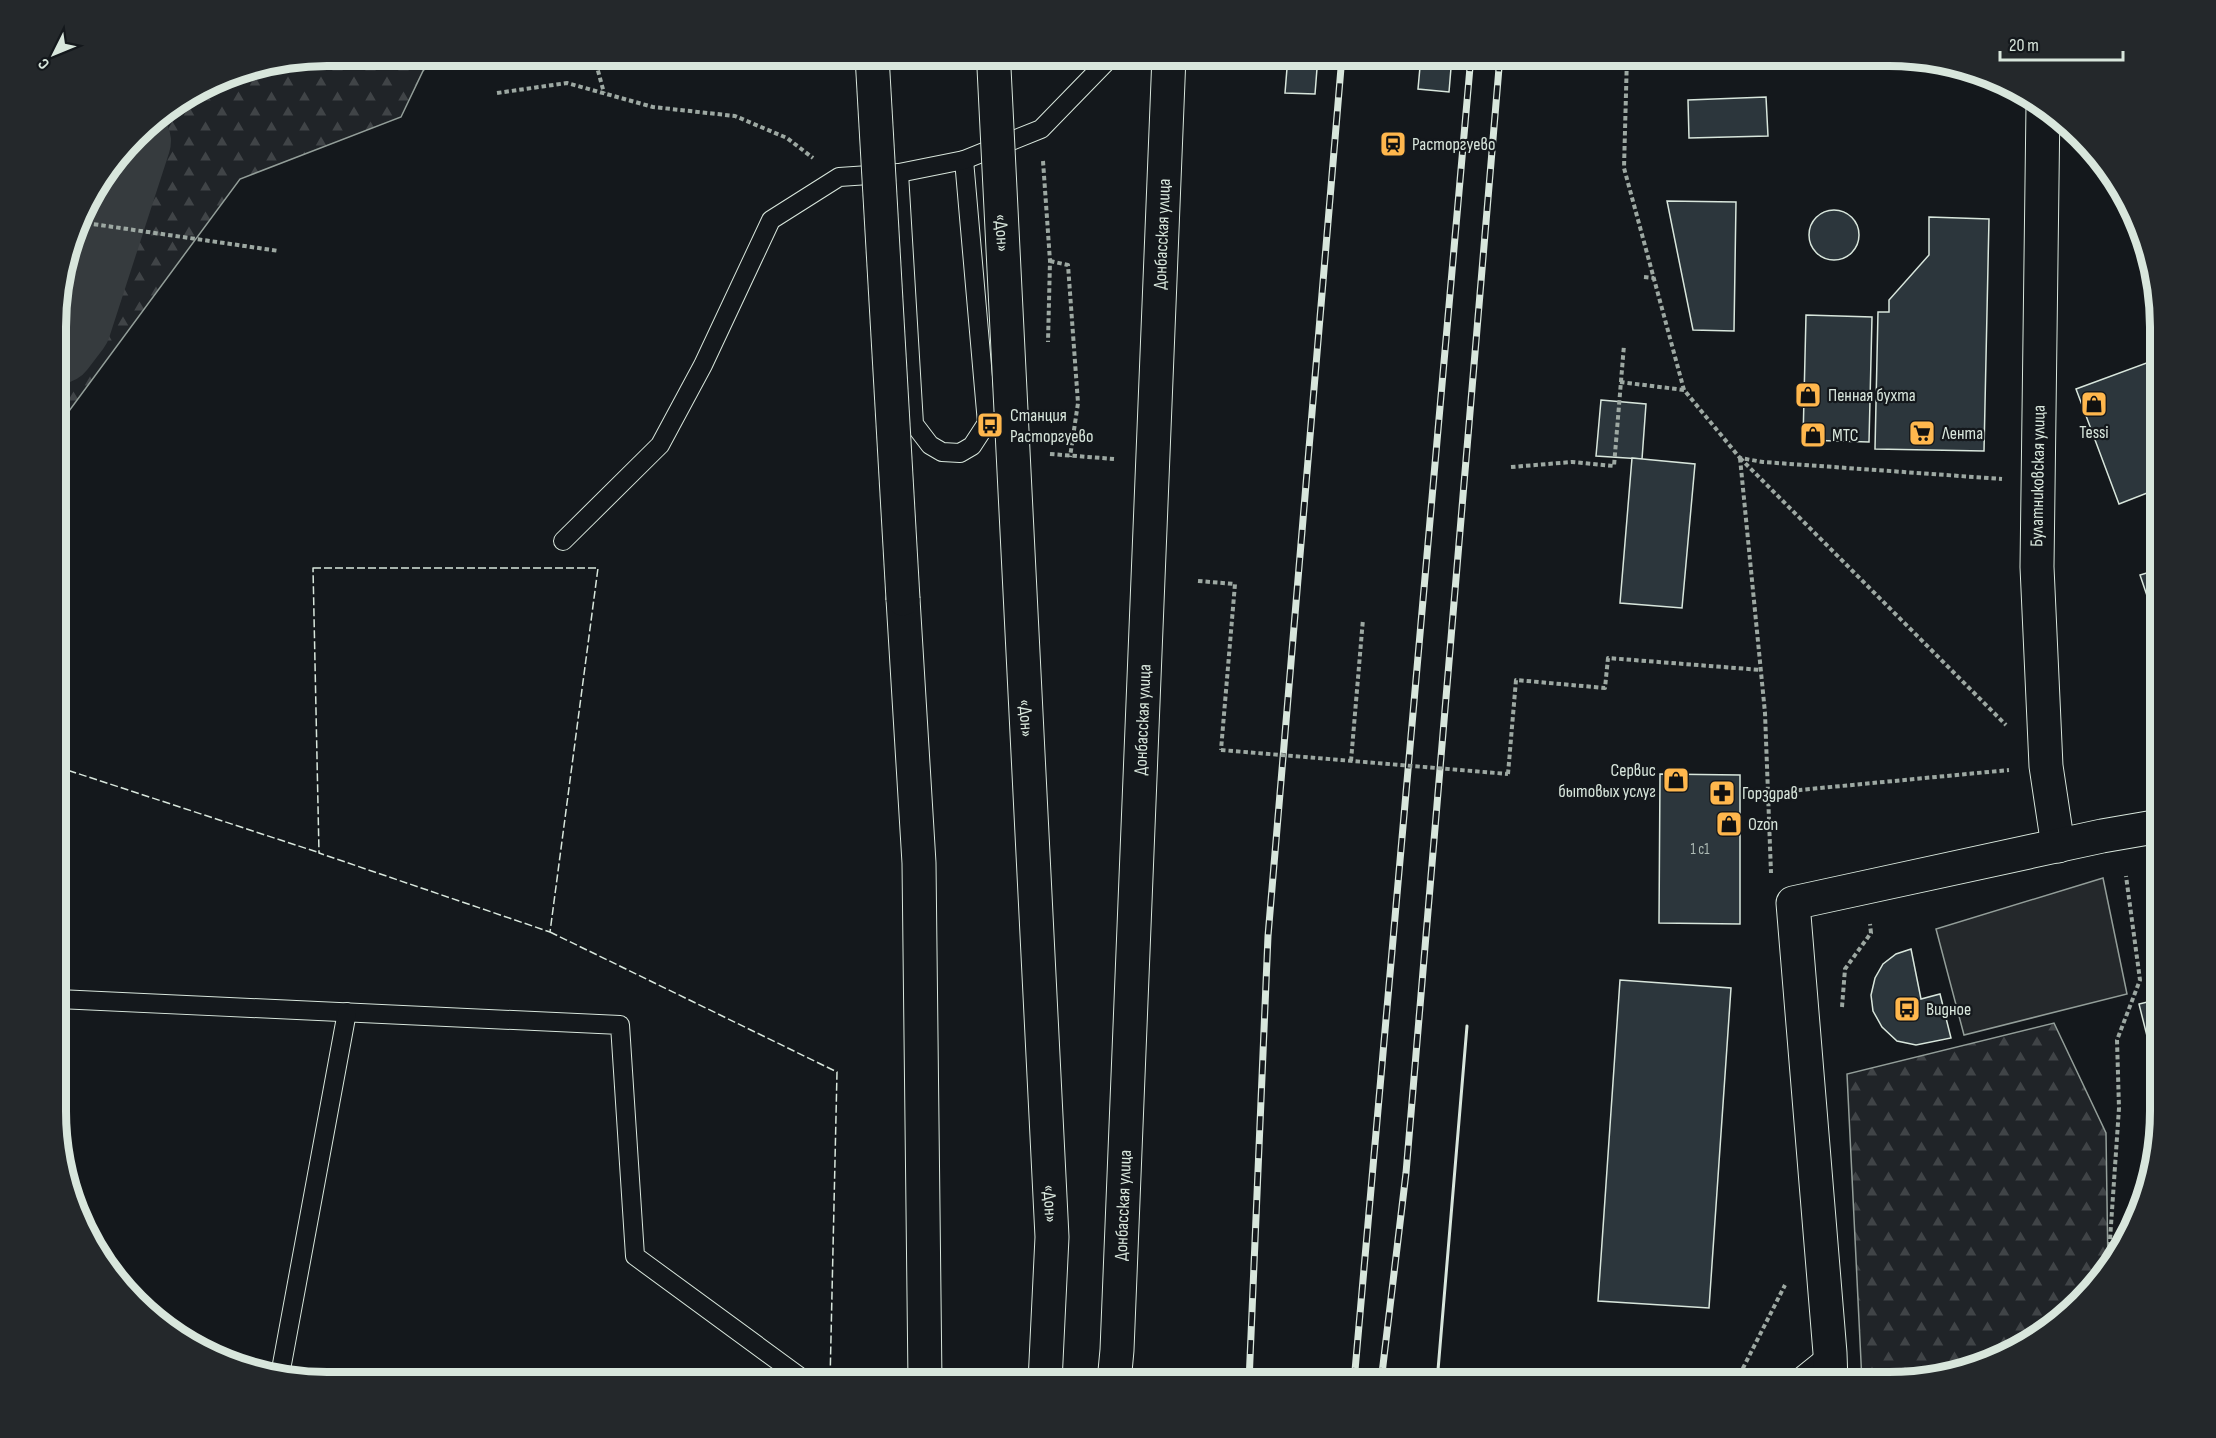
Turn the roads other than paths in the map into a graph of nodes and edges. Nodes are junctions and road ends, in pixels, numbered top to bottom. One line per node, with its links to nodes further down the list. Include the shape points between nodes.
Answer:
1 (873, 66): 16 (main road, bridge, via 919,863)
2 (993, 66): 17 (main road, «Дон», bridge, via 1052,1237)
3 (1102, 66): 6 (lane, via 1041,129)
4 (1169, 66): 18 (main road, Донбасская улица)
5 (2043, 116): 10 (main road, Булатниковская улица, via 2037,567 2046,766)
6 (964, 160): 7 (lane); 7 (lane, via 987,423 972,446 960,453 942,452 930,445 914,424)
7 (899, 173): 8 (lane, via 839,177 771,220 703,365 660,445)
8 (563, 541)
9 (2150, 828): 10 (main road)
10 (2058, 846): 13 (main road, via 1793,903)
11 (66, 999): 12 (lane)
12 (347, 1012): 14 (lane); 15 (lane, via 620,1025 635,1256)
13 (1830, 1367)
14 (281, 1368)
15 (793, 1372)
16 (925, 1372)
17 (1045, 1372)
18 (1115, 1372)

